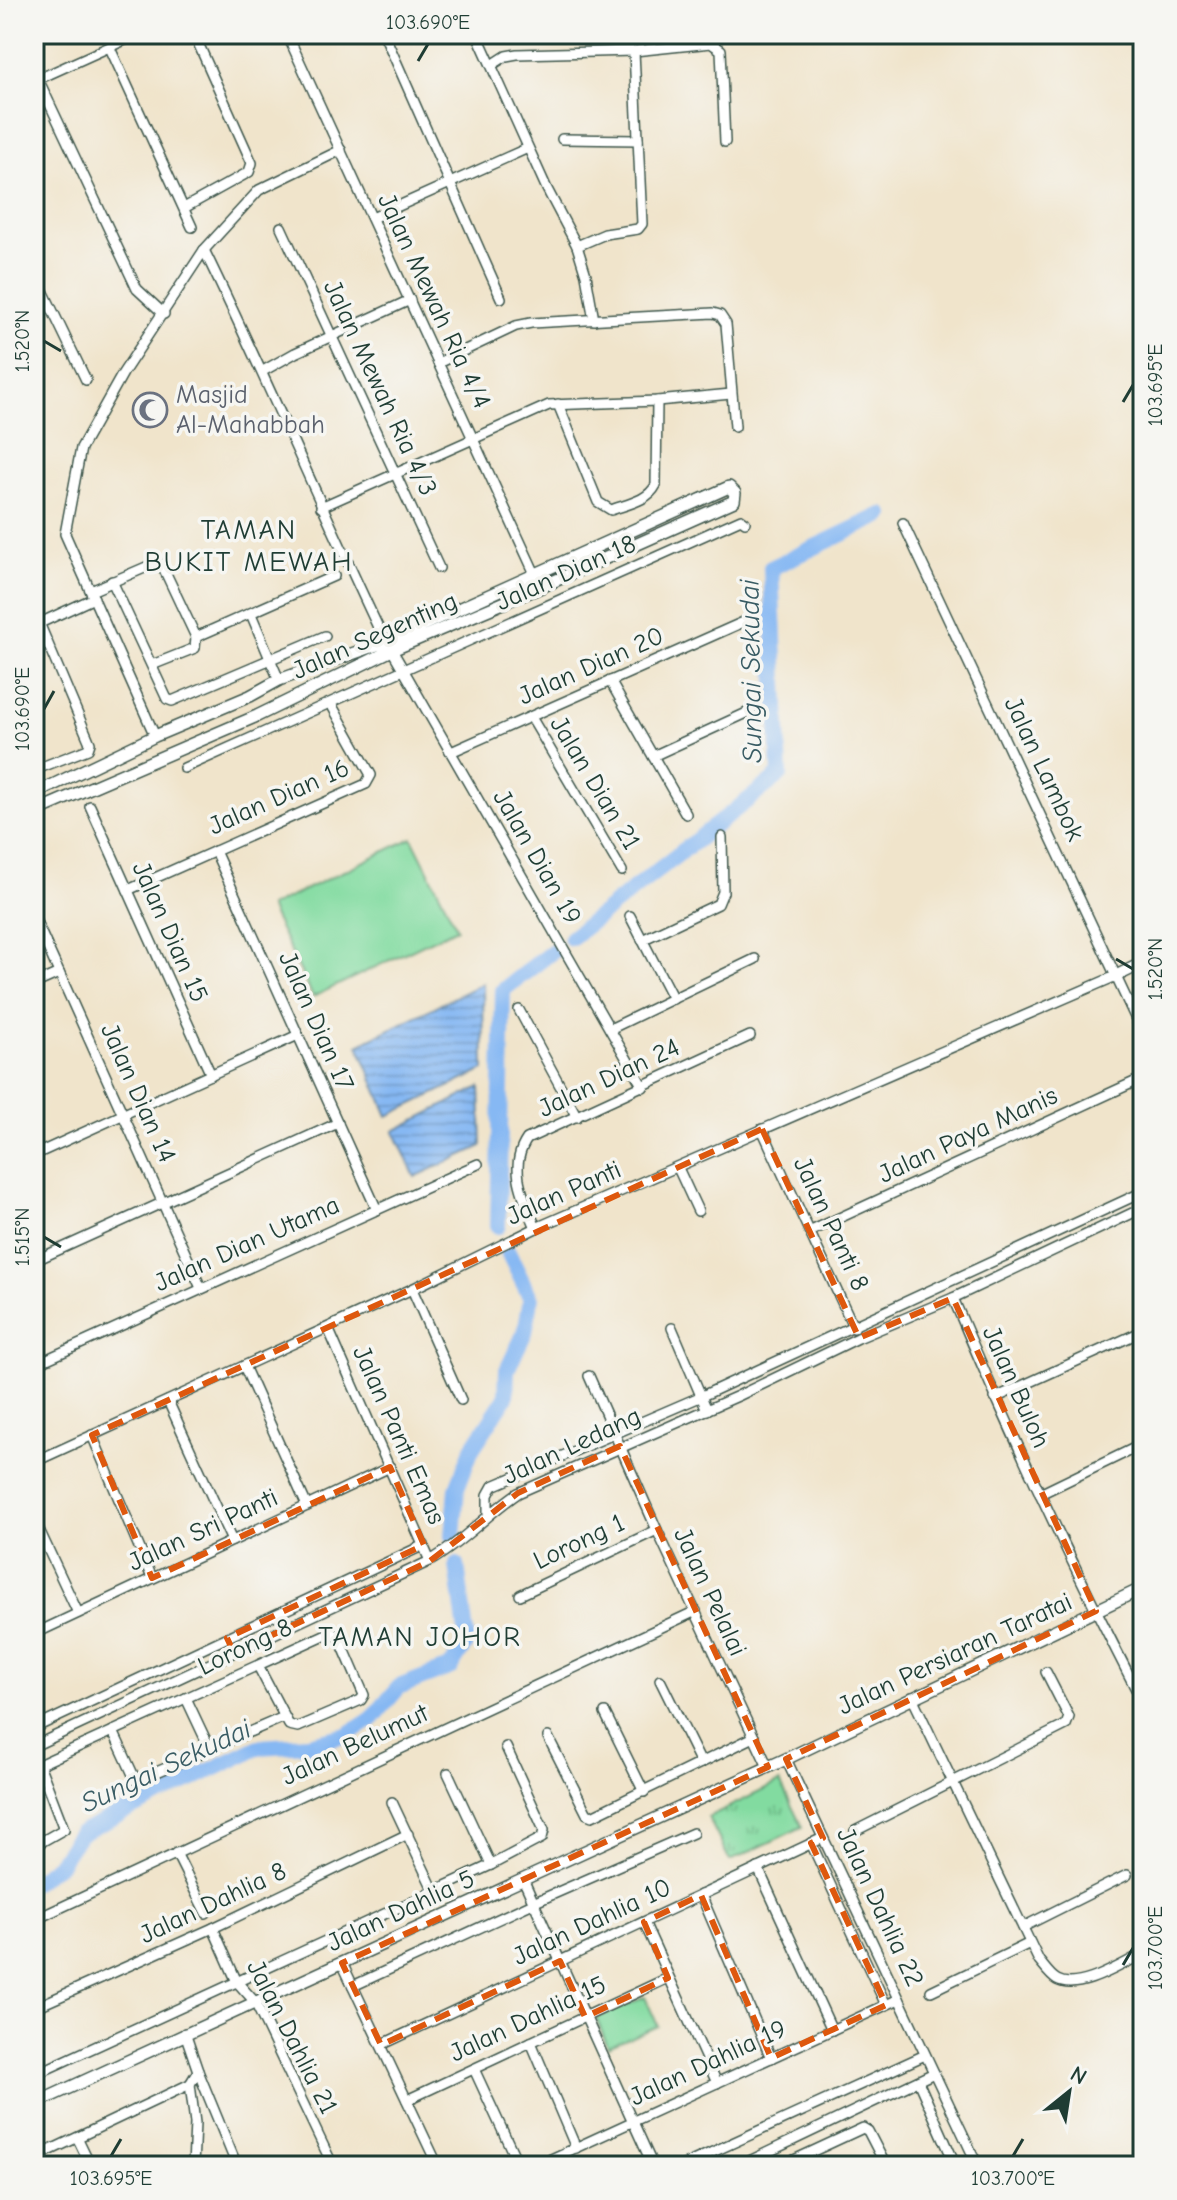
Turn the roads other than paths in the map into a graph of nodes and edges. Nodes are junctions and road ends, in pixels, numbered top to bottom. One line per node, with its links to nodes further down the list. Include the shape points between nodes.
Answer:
1 (138, 34): 6 (street)
2 (194, 34): 16 (street, via 252,168)
3 (287, 34): 14 (street, Jalan Mewah Ria 4/4)
4 (384, 34): 15 (street)
5 (477, 34): 8 (street)
6 (110, 48): 9 (street); 16 (street)
7 (634, 51): 8 (street, via 517,54); 11 (street); 12 (street, via 715,45 721,50)
8 (492, 65): 13 (street)
9 (36, 80): 26 (street, via 137,289)
10 (562, 139): 11 (street)
11 (638, 140): 20 (street, via 642,224)
12 (725, 142)
13 (528, 148): 15 (street); 20 (street)
14 (341, 150): 17 (street, Jalan Mewah Ria 4/4); 21 (street, via 259,190)
15 (450, 184): 17 (street); 24 (street)
16 (184, 208): 18 (street)
17 (372, 218): 25 (street, Jalan Mewah Ria 4/4)
18 (192, 227)
19 (281, 227): 28 (street, Jalan Mewah Ria 4/3)
20 (577, 246): 27 (street)
21 (204, 250): 26 (street); 30 (street, Jalan Dian 19)
22 (34, 272): 23 (street)
23 (38, 292): 31 (street)
24 (501, 298)
25 (410, 300): 28 (street); 29 (street, Jalan Mewah Ria 4/4)
26 (164, 314): 46 (street, via 81,448 65,534)
27 (594, 320): 29 (street, via 516,326); 32 (street, via 720,315 726,324)
28 (333, 336): 30 (street); 37 (street, Jalan Mewah Ria 4/3)
29 (438, 363): 36 (street, Jalan Mewah Ria 4/4)
30 (263, 371): 38 (street, Jalan Dian 19)
31 (86, 380)
32 (731, 394): 33 (street); 35 (street)
33 (657, 401): 34 (street); 34 (street, via 656,485 648,497 611,510 598,502)
34 (558, 404): 36 (street)
35 (735, 427)
36 (473, 438): 37 (street); 42 (street, Jalan Mewah Ria 4/4)
37 (396, 473): 38 (street); 41 (street, Jalan Mewah Ria 4/3)
38 (321, 507): 53 (street, Jalan Dian 19)
39 (745, 522): 56 (street, Jalan Dian 18, via 741,519)
40 (903, 523): 85 (street, Jalan Lambok)
41 (439, 568)
42 (535, 573): 45 (street, Jalan Mewah Ria 4/4); 45 (street, Jalan Segenting, via 729,487 735,493 734,501); 53 (street, Jalan Segenting)
43 (334, 576): 48 (street)
44 (112, 581): 46 (street); 52 (street, via 158,562); 55 (street)
45 (541, 587): 53 (street, Jalan Segenting)
46 (92, 595): 50 (street); 65 (street)
47 (34, 611): 50 (street)
48 (251, 614): 52 (street); 54 (street)
49 (748, 620): 58 (street, Jalan Dian 20)
50 (40, 623): 70 (street, via 90,743 88,749)
51 (325, 636): 54 (street)
52 (196, 637): 55 (street, via 195,648)
53 (388, 646): 56 (street, Jalan Dian 19); 57 (street, Jalan Segenting); 62 (street, Jalan Segenting)
54 (270, 660): 55 (street, via 177,701 167,699); 57 (street)
55 (152, 665)
56 (403, 670): 60 (street, Jalan Dian 18); 67 (street, Jalan Dian 19)
57 (279, 680): 59 (street, Jalan Segenting)
58 (610, 681): 64 (street, Jalan Dian 20); 68 (street)
59 (250, 696): 62 (street, via 245,708 250,714); 63 (street, Jalan Segenting)
60 (331, 704): 69 (street, Jalan Dian 18); 76 (street, Jalan Dian 16, via 371,775 369,780)
61 (751, 711): 68 (street)
62 (263, 712): 66 (street, Jalan Segenting)
63 (198, 717): 65 (street, Jalan Segenting); 66 (street, via 215,723)
64 (531, 717): 67 (street, Jalan Dian 20); 77 (street, Jalan Dian 21)
65 (155, 736): 71 (street, Jalan Segenting)
66 (206, 738): 73 (street, Jalan Segenting)
67 (451, 752): 89 (street, Jalan Dian 19)
68 (653, 756): 74 (street)
69 (184, 768)
70 (34, 770)
71 (34, 794)
72 (90, 806): 78 (street, Jalan Dian 15)
73 (34, 812)
74 (686, 814)
75 (722, 837): 81 (street, via 723,892 718,904)
76 (215, 851): 78 (street, Jalan Dian 16); 91 (street, Jalan Dian 17)
77 (622, 871)
78 (128, 890): 93 (street, Jalan Dian 15)
79 (630, 916): 81 (street)
80 (34, 917): 84 (street, Jalan Dian 14)
81 (642, 940): 87 (street)
82 (755, 959): 87 (street)
83 (1143, 963): 85 (street)
84 (59, 973): 86 (street); 96 (street, Jalan Dian 14)
85 (1116, 976): 90 (street, Jalan Lambok); 99 (street, Jalan Panti)
86 (34, 984)
87 (673, 999): 89 (street)
88 (519, 1010): 97 (street)
89 (610, 1029): 95 (street, Jalan Dian 19)
90 (1143, 1034)
91 (298, 1035): 93 (street); 98 (street, Jalan Dian 17)
92 (750, 1036): 95 (street, Jalan Dian 24)
93 (211, 1075): 96 (street)
94 (1143, 1078): 109 (street, Jalan Paya Manis)
95 (643, 1087): 97 (street, Jalan Dian 24)
96 (123, 1115): 100 (street); 104 (street, Jalan Dian 14)
97 (577, 1117): 108 (street, Jalan Dian 24, via 527,1139 521,1147 518,1183)
98 (338, 1123): 104 (street); 106 (street, Jalan Dian 17)
99 (762, 1129): 102 (street, Jalan Panti); 109 (street, Jalan Panti 8)
100 (34, 1155)
101 (478, 1164): 106 (street, Jalan Dian Utama)
102 (678, 1168): 107 (street); 108 (street, Jalan Panti)
103 (1143, 1192): 114 (street)
104 (163, 1202): 110 (street); 111 (street, Jalan Dian 14)
105 (1143, 1208): 113 (street, Jalan Ledang)
106 (377, 1210): 111 (street, Jalan Dian Utama)
107 (698, 1211)
108 (536, 1228): 112 (street, Jalan Panti)
109 (811, 1231): 114 (street, Jalan Panti 8)
110 (34, 1261)
111 (201, 1288): 119 (street, Jalan Dian Utama)
112 (412, 1289): 115 (street, Jalan Panti); 124 (street)
113 (953, 1298): 118 (street, Jalan Ledang); 123 (street, Jalan Buloh)
114 (853, 1325): 118 (street, Jalan Panti 8); 122 (street)
115 (328, 1328): 120 (street, Jalan Panti); 132 (street, Jalan Panti Emas)
116 (672, 1328): 122 (street)
117 (1143, 1331): 123 (street)
118 (858, 1338): 126 (street, Jalan Ledang)
119 (34, 1365)
120 (244, 1366): 125 (street, Jalan Panti); 134 (street)
121 (589, 1376): 128 (street, Jalan Pelalai)
122 (702, 1396): 126 (street); 128 (street)
123 (995, 1398): 133 (street, Jalan Buloh)
124 (461, 1400)
125 (168, 1401): 127 (street, Jalan Panti); 138 (street)
126 (707, 1410): 130 (street, Jalan Ledang)
127 (92, 1435): 131 (street, Jalan Panti); 141 (street)
128 (615, 1435): 130 (street, Jalan Pelalai); 135 (street, via 492,1487)
129 (1143, 1444): 133 (street)
130 (620, 1446): 135 (street, Jalan Ledang, via 518,1493); 137 (street, Jalan Pelalai)
131 (34, 1462)
132 (390, 1467): 134 (street, Jalan Sri Panti); 139 (street, Jalan Panti Emas)
133 (1040, 1494): 145 (street, Jalan Buloh)
134 (307, 1506): 138 (street, Jalan Sri Panti)
135 (488, 1513): 140 (street, Jalan Ledang, via 464,1539)
136 (34, 1519): 146 (street)
137 (657, 1530): 143 (street, Lorong 1); 144 (street, Jalan Pelalai)
138 (232, 1541): 141 (street, Jalan Sri Panti)
139 (424, 1545): 140 (street, Jalan Panti Emas); 148 (street)
140 (430, 1561): 149 (street, Jalan Ledang)
141 (152, 1578): 146 (street, Jalan Sri Panti)
142 (1143, 1588): 145 (street, Jalan Persiaran Taratai)
143 (520, 1595)
144 (696, 1611): 161 (street, Jalan Pelalai); 179 (street, Jalan Belumut)
145 (1096, 1611): 153 (street, Jalan Buloh, via 1139,1695); 154 (street, Jalan Persiaran Taratai)
146 (78, 1613): 147 (street, Jalan Sri Panti)
147 (34, 1634)
148 (227, 1638): 149 (street); 158 (street)
149 (234, 1653): 162 (street, Jalan Ledang)
150 (258, 1666): 155 (street, Lorong 8); 157 (street); 157 (street, Lorong 8, via 331,1632 339,1637 363,1698 298,1727)
151 (1046, 1672): 170 (street, via 1069,1717 1066,1725)
152 (660, 1680): 166 (street)
153 (1143, 1693)
154 (912, 1697): 165 (street, Jalan Persiaran Taratai); 170 (street)
155 (186, 1698): 159 (street, Lorong 8); 164 (street)
156 (605, 1713): 171 (street)
157 (286, 1721): 164 (street)
158 (34, 1728)
159 (113, 1731): 164 (street, via 136,1781); 167 (street, Lorong 8)
160 (548, 1737): 171 (street, via 587,1814 597,1816)
161 (754, 1737): 166 (street); 168 (street, Jalan Pelalai)
162 (35, 1742)
163 (506, 1747): 180 (street, Jalan Dahlia 5, via 544,1830 542,1838)
164 (210, 1749)
165 (786, 1759): 168 (street, Jalan Dahlia 5); 176 (street, Jalan Dahlia 22)
166 (701, 1763): 171 (street)
167 (37, 1766): 178 (street, via 64,1829)
168 (768, 1767): 183 (street, Jalan Dahlia 5)
169 (448, 1773): 180 (street)
170 (953, 1783): 173 (street); 190 (street)
171 (644, 1792)
172 (392, 1802): 175 (street)
173 (855, 1831)
174 (693, 1833): 186 (street)
175 (408, 1834): 184 (street); 191 (street, Jalan Dahlia 8)
176 (823, 1838): 177 (street, Jalan Dahlia 10); 200 (street, Jalan Dahlia 22)
177 (811, 1843): 181 (street, Jalan Dahlia 10); 202 (street)
178 (34, 1846)
179 (176, 1853): 187 (street); 188 (street, Jalan Belumut)
180 (491, 1865): 184 (street, Jalan Dahlia 5)
181 (758, 1868): 185 (street, Jalan Dahlia 10); 205 (street)
182 (1127, 1875): 190 (street)
183 (523, 1879): 186 (street); 195 (street, Jalan Dahlia 5)
184 (434, 1891): 197 (street, Jalan Dahlia 5)
185 (701, 1895): 189 (street, Jalan Dahlia 10); 210 (street)
186 (533, 1903): 194 (street); 198 (street)
187 (206, 1913)
188 (34, 1920)
189 (644, 1922): 194 (street, Jalan Dahlia 10); 196 (street)
190 (1023, 1927): 192 (street)
191 (213, 1928): 197 (street, Jalan Dahlia 21); 203 (street, Jalan Dahlia 8)
192 (1030, 1943): 193 (street, via 1050,1975 1072,1984); 199 (street)
193 (1143, 1954)
194 (560, 1961): 204 (street); 208 (street, Jalan Dahlia 10)
195 (342, 1963): 198 (street); 201 (street, Jalan Dahlia 5)
196 (668, 1978): 204 (street, Jalan Dahlia 15); 216 (street)
197 (237, 1982): 201 (street, Jalan Dahlia 21); 214 (street, Jalan Dahlia 5)
198 (353, 1986): 208 (street)
199 (931, 1991)
200 (899, 1999): 202 (street, Jalan Dahlia 19); 209 (street, Jalan Dahlia 22)
201 (255, 2002): 206 (street, Jalan Dahlia 5); 227 (street, Jalan Dahlia 21)
202 (886, 2005): 205 (street, Jalan Dahlia 19)
203 (34, 2008)
204 (585, 2017): 207 (street, Jalan Dahlia 15); 220 (street)
205 (832, 2030): 210 (street, Jalan Dahlia 19)
206 (185, 2033): 212 (street); 219 (street, Jalan Dahlia 5)
207 (531, 2042): 211 (street, Jalan Dahlia 15); 222 (street)
208 (381, 2045): 218 (street)
209 (925, 2055): 213 (street, Jalan Dahlia 22); 232 (street)
210 (771, 2058): 216 (street, Jalan Dahlia 19)
211 (474, 2069): 218 (street, Jalan Dahlia 15); 229 (street)
212 (198, 2071): 217 (street); 226 (street)
213 (934, 2073): 215 (street); 237 (street, Jalan Dahlia 22)
214 (34, 2075)
215 (918, 2081): 233 (street); 236 (street)
216 (717, 2083): 220 (street, Jalan Dahlia 19)
217 (190, 2084): 221 (street); 225 (street)
218 (407, 2100): 228 (street)
219 (34, 2104)
220 (633, 2122): 222 (street, Jalan Dahlia 19); 231 (street)
221 (78, 2139): 223 (street); 224 (street)
222 (576, 2148): 230 (street, Jalan Dahlia 19)
223 (34, 2158)
224 (91, 2166)
225 (193, 2166)
226 (237, 2166)
227 (333, 2166)
228 (438, 2166)
229 (519, 2166)
230 (536, 2166)
231 (653, 2166)
232 (682, 2166)
233 (739, 2166)
234 (781, 2166): 235 (street, via 866,2128)
235 (886, 2166)
236 (956, 2166)
237 (978, 2166)

